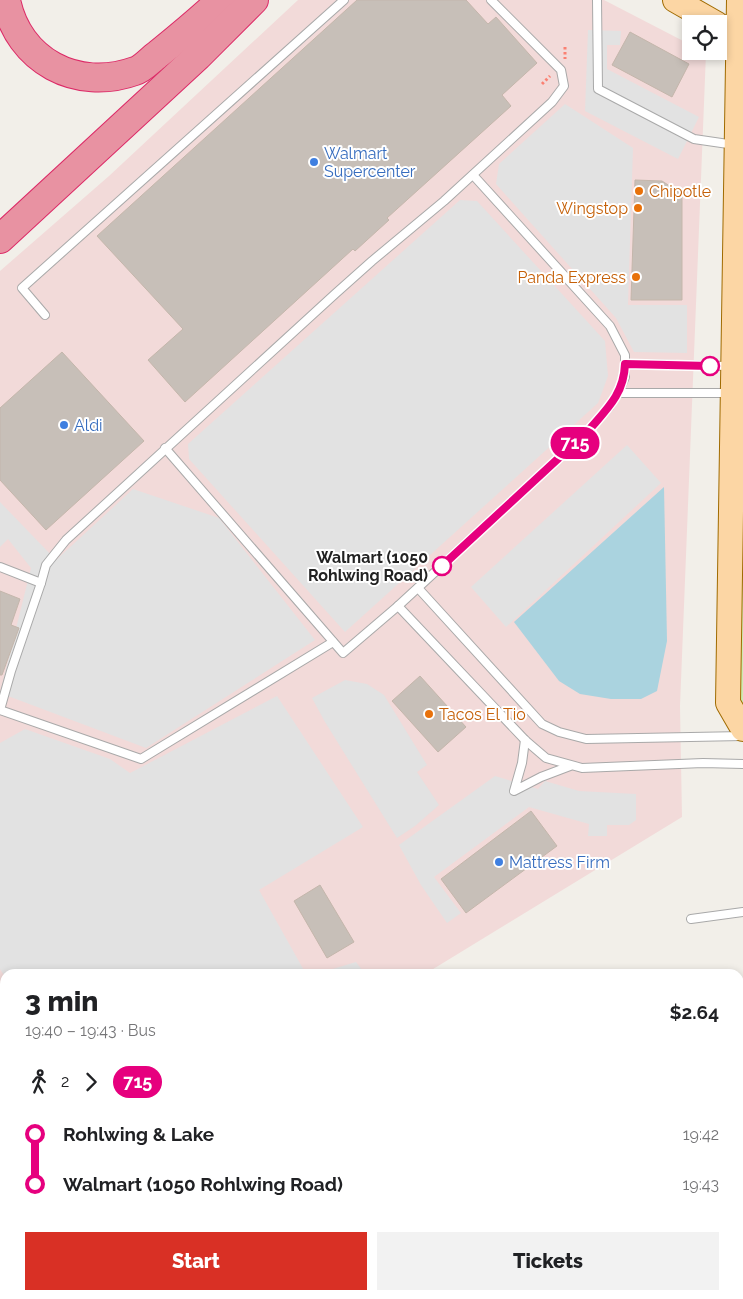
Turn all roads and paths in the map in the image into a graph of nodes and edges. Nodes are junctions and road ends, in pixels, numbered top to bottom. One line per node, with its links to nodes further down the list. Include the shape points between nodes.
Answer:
1 (6, 0): 2 (highway, via 14,28 34,54 65,72 98,78 137,71)
2 (221, 0)
3 (254, 0): 12 (highway)
4 (344, 0): 13 (lane, via 22,288)
5 (490, 0): 11 (lane, via 562,70 564,86 552,102)
6 (597, 0): 10 (lane, via 598,89 694,139)
7 (675, 0): 9 (main road)
8 (739, 0): 9 (main road)
9 (729, 31): 10 (main road)
10 (737, 145): 15 (main road)
11 (473, 175): 14 (lane, via 610,326 625,356); 18 (lane, via 372,261)
12 (0, 239)
13 (45, 315)
14 (625, 364): 15 (lane); 17 (lane)
15 (734, 366): 16 (main road)
16 (733, 392): 17 (lane); 25 (main road, via 728,703)
17 (618, 393): 21 (lane, via 588,431)
18 (165, 448): 20 (lane, via 66,540 46,566); 23 (lane)
19 (0, 567): 20 (lane)
20 (41, 583): 24 (lane)
21 (418, 588): 22 (lane); 26 (lane, via 542,724 559,732 586,739)
22 (398, 606): 23 (lane, via 344,653); 27 (lane)
23 (333, 642): 24 (lane, via 141,759)
24 (0, 710)
25 (743, 729)
26 (743, 736)
27 (524, 740): 29 (lane, via 546,758); 29 (lane, via 514,791)
28 (743, 764): 29 (lane)
29 (570, 766)
30 (743, 912): 31 (lane)
31 (692, 919)

